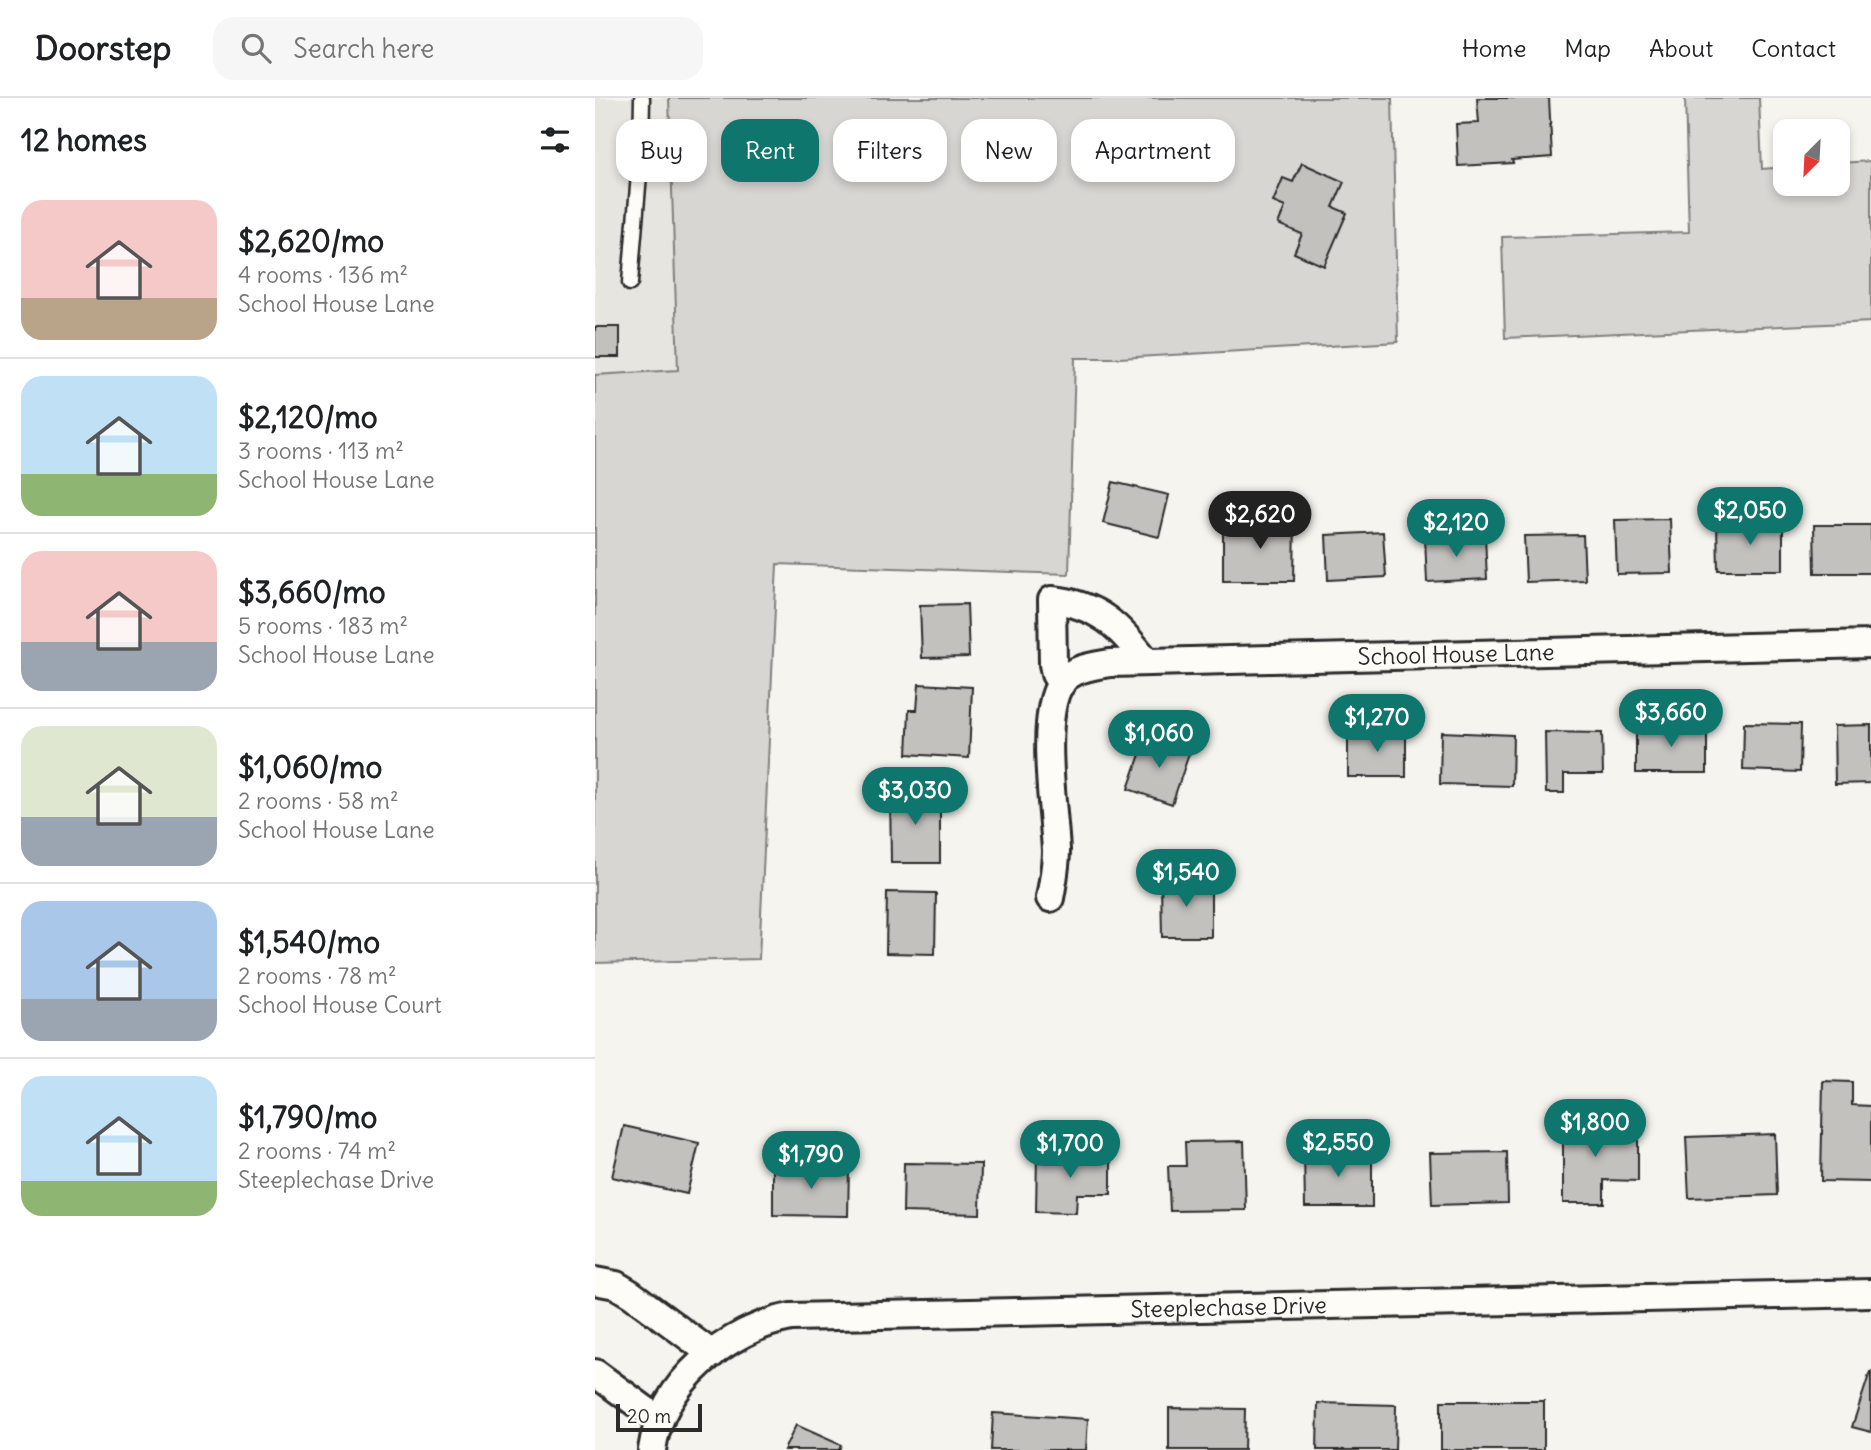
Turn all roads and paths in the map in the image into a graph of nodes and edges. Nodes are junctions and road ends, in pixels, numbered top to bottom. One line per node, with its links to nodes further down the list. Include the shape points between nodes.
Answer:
1 (642, 98): 2 (lane)
2 (630, 283)
3 (1871, 644): 4 (street, School House Lane)
4 (1147, 662): 5 (street, School House Lane, via 1089,667 1072,673); 5 (street, via 1128,638 1093,609 1052,600)
5 (1058, 691): 6 (street, via 1050,722 1056,852)
6 (1050, 898)
7 (595, 1281): 9 (street, via 631,1294)
8 (1871, 1293): 9 (street, Steeplechase Drive, via 809,1315 767,1323)
9 (712, 1354): 11 (street, Steeplechase Drive, via 688,1377)
10 (595, 1373): 11 (street)
11 (659, 1420): 12 (street, Steeplechase Drive)
12 (652, 1450)

